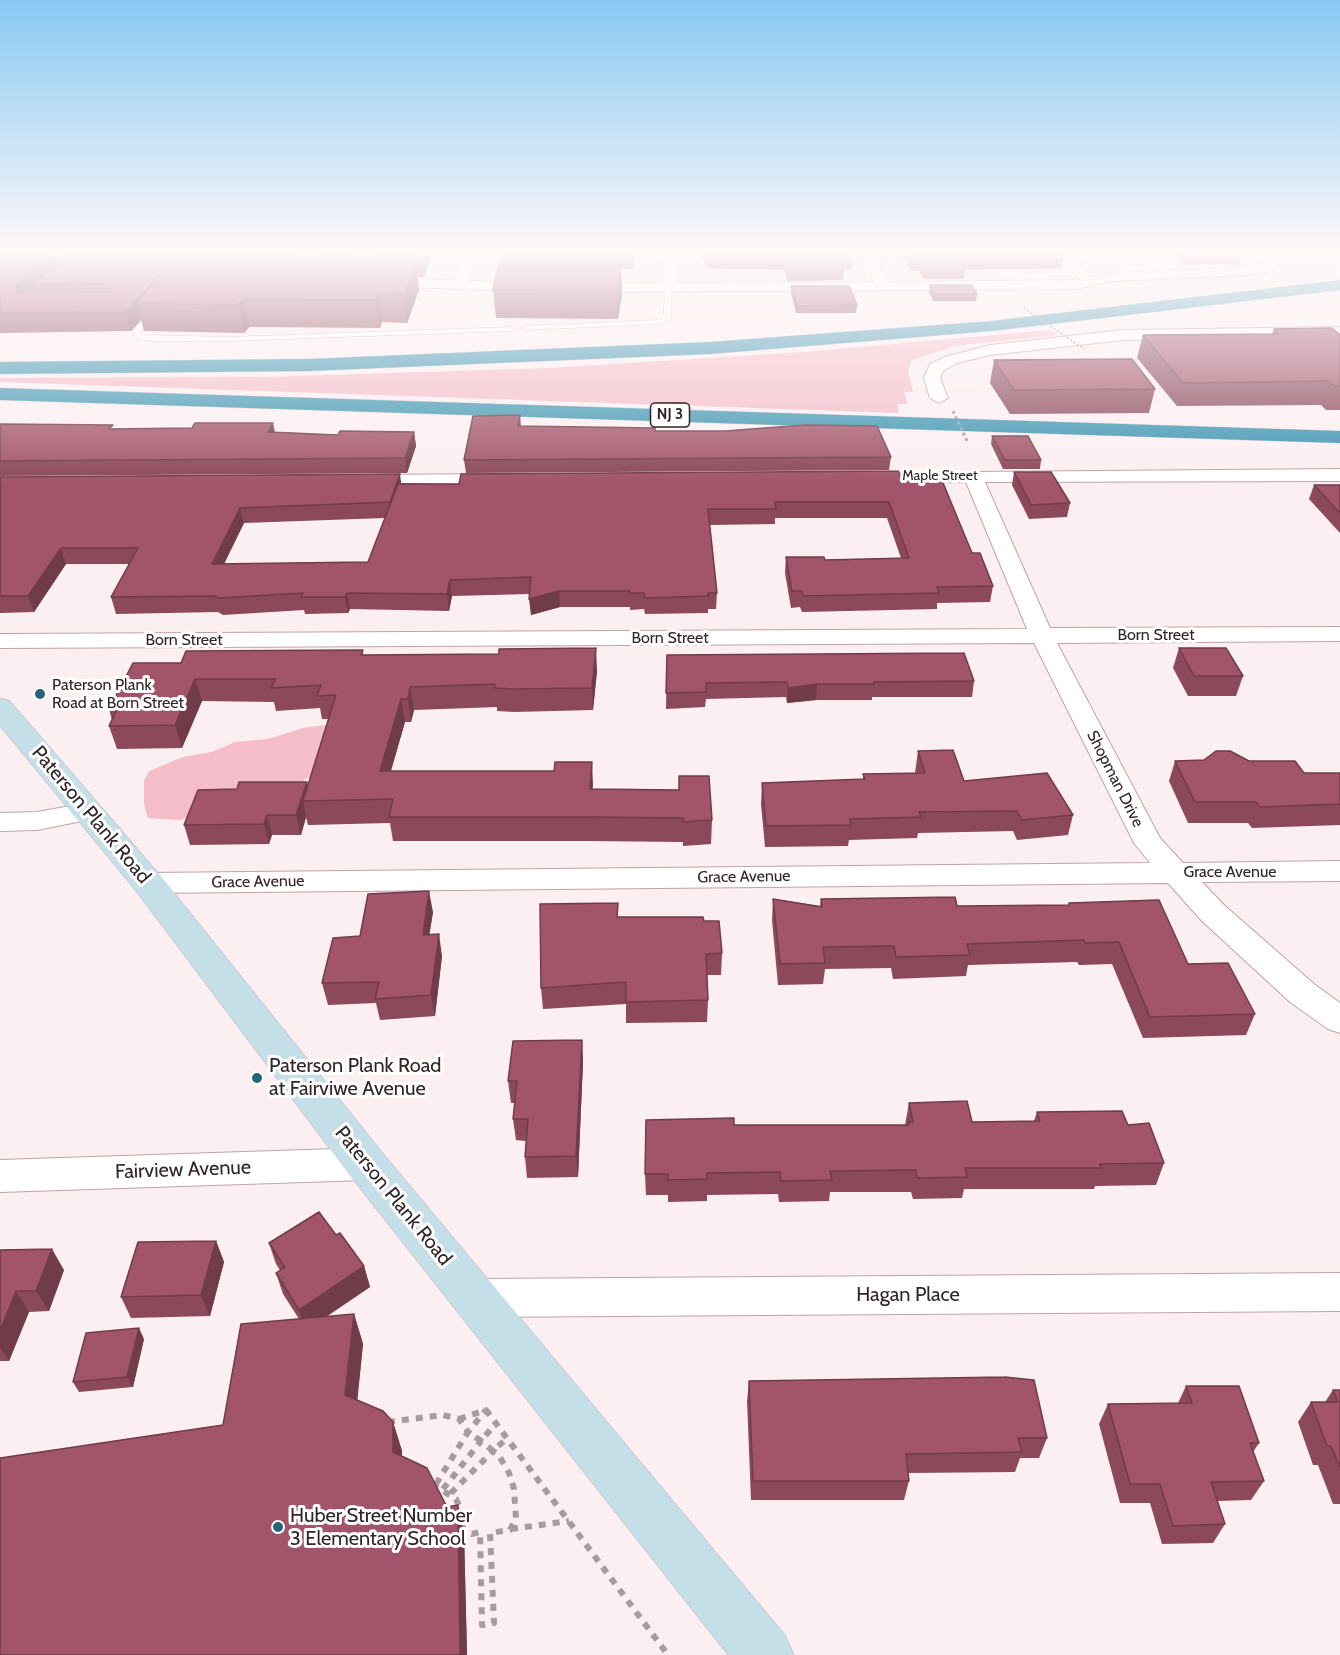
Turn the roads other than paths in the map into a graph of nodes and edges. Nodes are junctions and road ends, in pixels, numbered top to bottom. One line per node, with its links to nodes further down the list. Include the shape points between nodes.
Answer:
1 (139, 329): 2 (lane, via 138,337 154,339)
2 (506, 329)
3 (951, 329): 5 (highway, via 698,349 309,365)
4 (1337, 335): 7 (street, via 1134,335 1001,349 942,364 932,378)
5 (0, 368)
6 (0, 394): 8 (highway, NJ 3)
7 (939, 398)
8 (1340, 437)
9 (1340, 475): 10 (street, Maple Street)
10 (973, 476): 11 (street, Maple Street); 15 (street, Shopman Drive)
11 (841, 477)
12 (518, 480): 13 (street)
13 (339, 481)
14 (1340, 634): 15 (street, Born Street)
15 (1042, 636): 16 (street, Born Street); 21 (street, Shopman Drive, via 1148,843)
16 (0, 640)
17 (0, 707): 18 (street, Paterson Plank Road)
18 (87, 813): 19 (street, via 37,822); 22 (street, Paterson Plank Road)
19 (0, 822)
20 (1340, 871): 21 (street, Grace Avenue)
21 (1173, 872): 22 (street, Grace Avenue); 23 (street, Shopman Drive, via 1302,993)
22 (148, 883): 24 (street, Paterson Plank Road)
23 (1340, 1020)
24 (366, 1164): 25 (street, Fairview Avenue); 27 (street, Paterson Plank Road)
25 (0, 1176)
26 (1340, 1292): 27 (street, Hagan Place)
27 (476, 1298): 28 (street, Paterson Plank Road)
28 (765, 1655)

